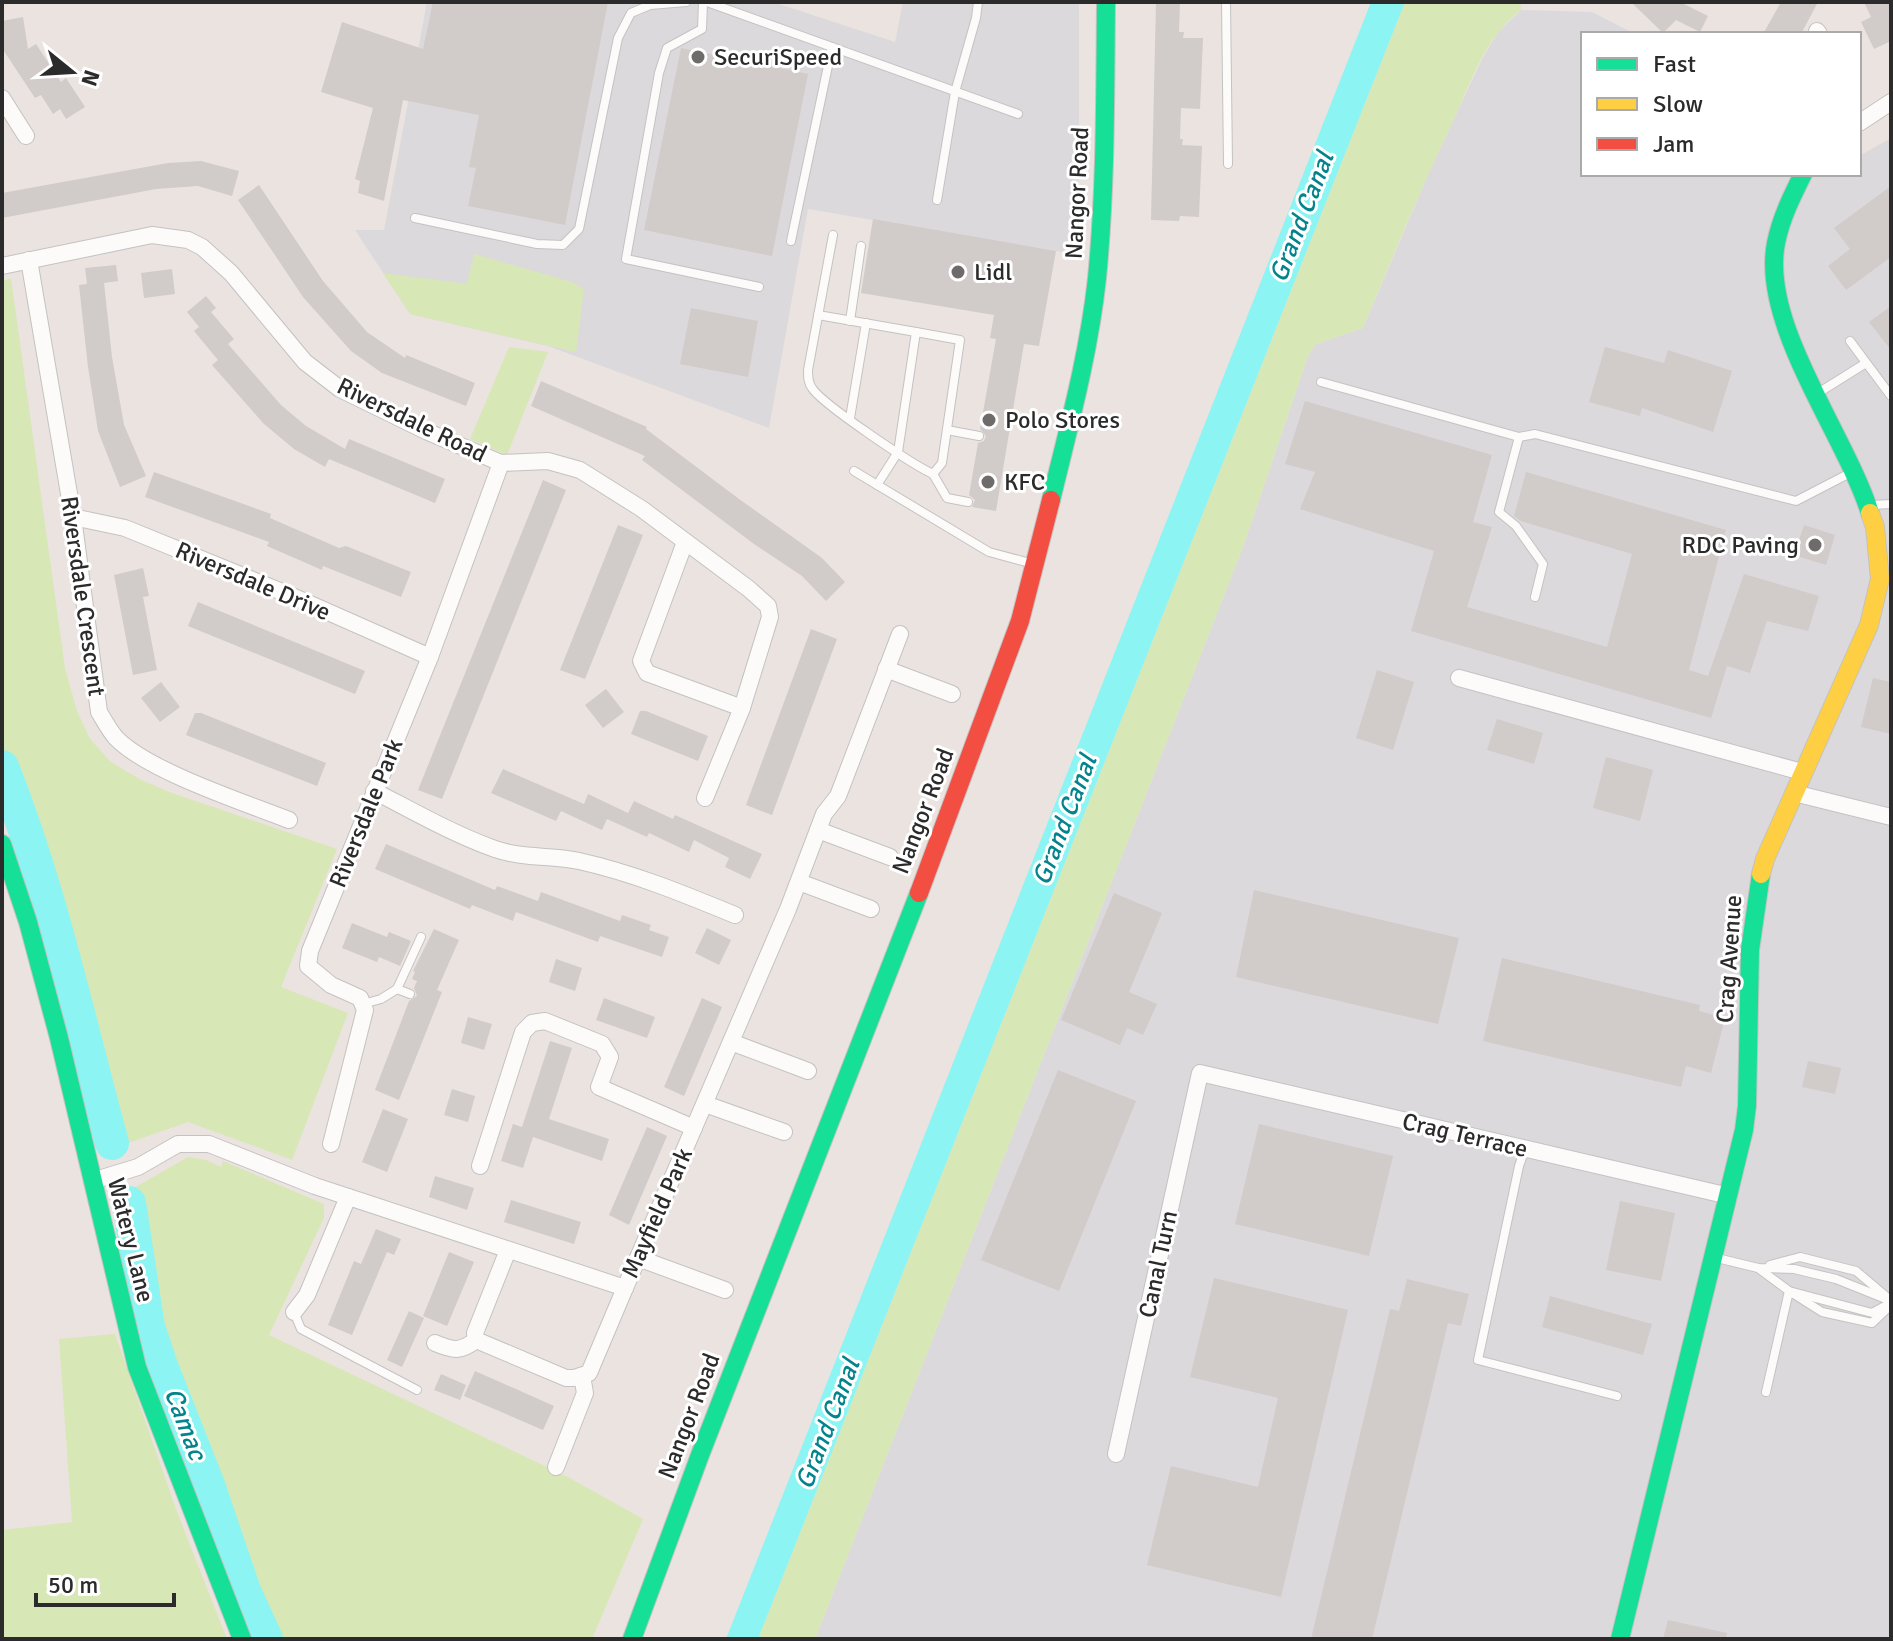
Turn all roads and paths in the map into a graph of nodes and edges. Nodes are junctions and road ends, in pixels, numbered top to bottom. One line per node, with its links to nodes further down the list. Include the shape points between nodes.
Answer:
1 (686, 2): 6 (lane)
2 (705, 2): 7 (lane); 23 (lane, via 702,29 667,48 659,73 626,259)
3 (978, 2): 8 (lane)
4 (1106, 2): 49 (street, Nangor Road, via 1097,279 1084,367)
5 (1226, 2): 14 (lane)
6 (654, 3): 17 (lane, via 631,13 618,38 579,229 563,245)
7 (832, 47): 8 (lane); 19 (lane)
8 (955, 92): 11 (lane); 16 (lane)
9 (2, 98): 13 (street)
10 (1891, 102): 12 (street)
11 (1018, 114)
12 (1861, 118)
13 (26, 136)
14 (1228, 164)
15 (1802, 176): 31 (street, Crag Avenue, via 1781,221 1774,267 1782,322)
16 (937, 200)
17 (415, 218)
18 (833, 235): 24 (lane)
19 (791, 241)
20 (861, 246): 25 (lane)
21 (29, 260): 22 (street, Riversdale Road); 38 (street, Riversdale Road, via 152,235 188,240 231,273 305,362 340,389); 46 (street, Riversdale Crescent)
22 (2, 266)
23 (759, 287)
24 (818, 315): 25 (lane); 33 (lane, via 809,385)
25 (850, 321): 26 (lane)
26 (866, 323): 27 (lane); 33 (lane)
27 (916, 332): 34 (lane, via 960,340); 37 (lane)
28 (1850, 341): 29 (lane)
29 (1866, 363): 31 (lane); 32 (lane)
30 (1321, 382): 36 (lane)
31 (1818, 393): 39 (street, Crag Avenue)
32 (1891, 396)
33 (850, 418): 37 (lane)
34 (947, 430): 35 (lane); 41 (lane, via 942,463)
35 (979, 436)
36 (1519, 437): 39 (lane, via 1535,434 1796,501); 50 (lane, via 1499,512 1543,564)
37 (898, 452): 41 (lane); 42 (lane)
38 (501, 463): 47 (street, via 548,461 580,470); 52 (street, Riversdale Park)
39 (1855, 470): 45 (street, Crag Avenue)
40 (854, 471): 42 (lane)
41 (933, 474): 43 (lane, via 947,498)
42 (877, 485): 49 (lane, via 989,552)
43 (968, 502)
44 (1891, 504): 45 (lane)
45 (1868, 505): 48 (street, Crag Avenue)
46 (73, 517): 52 (street, Riversdale Drive, via 125,528); 62 (street, Riversdale Crescent, via 99,712 114,736 156,765)
47 (685, 542): 56 (street, via 768,606 770,617); 56 (street, via 641,661 647,673)
48 (1884, 544): 57 (street, Crag Avenue, via 1869,625)
49 (1034, 564): 102 (street, Nangor Road, via 1020,621 944,827 711,1426)
50 (1535, 597)
51 (900, 634): 53 (street, Mayfield Park)
52 (430, 657): 58 (street, Riversdale Park)
53 (886, 669): 55 (street); 63 (street, Mayfield Park, via 838,796)
54 (1459, 678): 57 (street)
55 (952, 694)
56 (742, 708): 60 (street)
57 (1802, 772): 59 (street, Crag Avenue)
58 (374, 791): 68 (street, via 496,849 617,871); 72 (street, Riversdale Park, via 308,966)
59 (1794, 793): 61 (street); 83 (street, Crag Avenue, via 1758,884 1751,933 1747,1106)
60 (705, 798)
61 (1891, 817)
62 (289, 820)
63 (818, 830): 65 (street); 66 (street, Mayfield Park)
64 (2, 844): 82 (street, Watery Lane)
65 (890, 857)
66 (799, 882): 67 (street); 73 (street, Mayfield Park)
67 (871, 909)
68 (735, 915)
69 (421, 937): 70 (lane)
70 (397, 989): 71 (lane); 72 (lane)
71 (410, 994)
72 (362, 1004): 79 (street, via 365,1010)
73 (731, 1042): 74 (street); 76 (street, Mayfield Park)
74 (808, 1071)
75 (1200, 1073): 80 (street, Crag Terrace); 100 (street, Canal Turn)
76 (705, 1104): 77 (street, Mayfield Park); 78 (street)
77 (694, 1128): 81 (street, via 599,1087 610,1057 602,1044 545,1021 532,1023 523,1032); 87 (street, Mayfield Park)
78 (784, 1132)
79 (331, 1144)
80 (1525, 1149): 83 (street, Crag Terrace); 99 (lane, via 1478,1360)
81 (480, 1166)
82 (100, 1179): 84 (street, Mayfield Park, via 138,1167 178,1144 209,1144); 103 (street, Watery Lane, via 137,1367)
83 (1729, 1196): 86 (street, Crag Avenue)
84 (348, 1197): 85 (street, Mayfield Park); 93 (street, via 307,1295)
85 (508, 1250): 89 (street, Mayfield Park); 94 (street)
86 (1712, 1257): 88 (lane); 104 (street, Crag Avenue)
87 (638, 1258): 89 (street, Mayfield Park); 90 (street)
88 (1758, 1268): 91 (lane); 92 (lane, via 1794,1269 1836,1279); 92 (lane, via 1800,1257 1856,1271)
89 (625, 1288): 96 (street, via 594,1366)
90 (725, 1290)
91 (1789, 1291): 92 (lane, via 1872,1313); 92 (lane, via 1822,1312 1872,1323); 98 (lane)
92 (1891, 1302)
93 (294, 1312): 97 (lane, via 301,1329)
94 (476, 1340): 95 (street, via 454,1351); 96 (street, via 566,1378)
95 (435, 1343)
96 (582, 1376): 101 (street, via 585,1393)
97 (417, 1390)
98 (1766, 1392)
99 (1617, 1396)
100 (1116, 1454)
101 (556, 1467)
102 (639, 1633)
103 (242, 1639)
104 (1620, 1639)

